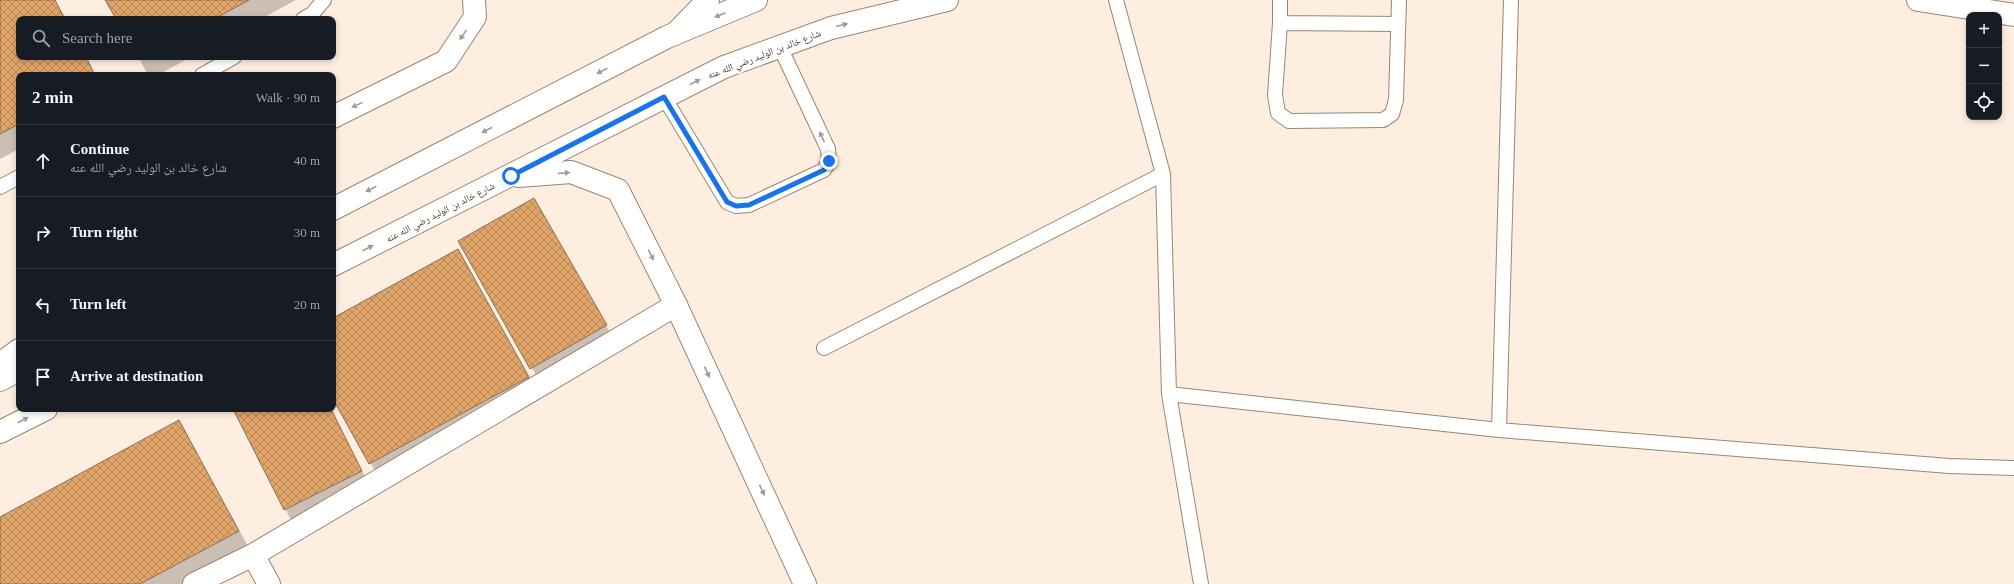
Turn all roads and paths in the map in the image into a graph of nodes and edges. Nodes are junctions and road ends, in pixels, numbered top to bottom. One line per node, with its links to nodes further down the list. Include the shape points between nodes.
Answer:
1 (324, 0): 14 (lane)
2 (474, 0): 22 (main road, one-way to 22, via 475,17 446,61)
3 (708, 0): 17 (main road)
4 (756, 0): 17 (main road, one-way to 17)
5 (947, 0): 18 (main road, شارع خالد بن الوليد رضي الله عنه, one-way to 5, via 831,28)
6 (1116, 0): 23 (lane)
7 (1280, 0): 15 (lane)
8 (1399, 0): 16 (lane)
9 (1511, 0): 37 (lane)
10 (1918, 0): 13 (main road)
11 (1970, 0): 12 (main road)
12 (2014, 1)
13 (2014, 15)
14 (308, 16)
15 (1280, 23): 16 (lane); 16 (lane, via 1275,95 1278,112 1289,121 1383,120 1392,114 1396,100)
16 (1398, 24)
17 (674, 34): 27 (main road, one-way to 27)
18 (780, 47): 21 (main road, شارع خالد بن الوليد رضي الله عنه, one-way to 18, via 724,68); 21 (lane, one-way to 18, via 727,202 736,206 749,205 824,170 829,161 828,149)
19 (229, 60): 20 (lane)
20 (207, 72)
21 (664, 97): 24 (main road, شارع خالد بن الوليد رضي الله عنه)
22 (336, 116)
23 (1163, 174): 30 (lane); 35 (lane)
24 (511, 176): 28 (main road, شارع خالد بن الوليد رضي الله عنه, one-way to 24); 29 (main road, one-way to 29, via 571,172 618,190)
25 (16, 179): 26 (lane)
26 (0, 187)
27 (336, 207)
28 (336, 264)
29 (676, 305): 40 (main road); 43 (main road, one-way to 43)
30 (824, 348)
31 (16, 352): 32 (main road)
32 (0, 364)
33 (16, 372): 34 (main road)
34 (0, 380)
35 (1169, 394): 37 (lane); 44 (lane)
36 (40, 412): 38 (main road, one-way to 36)
37 (1499, 430): 39 (lane, via 1949,466)
38 (0, 432)
39 (2014, 468)
40 (253, 555): 41 (main road); 42 (main road)
41 (194, 584)
42 (269, 584)
43 (805, 584)
44 (1200, 584)

